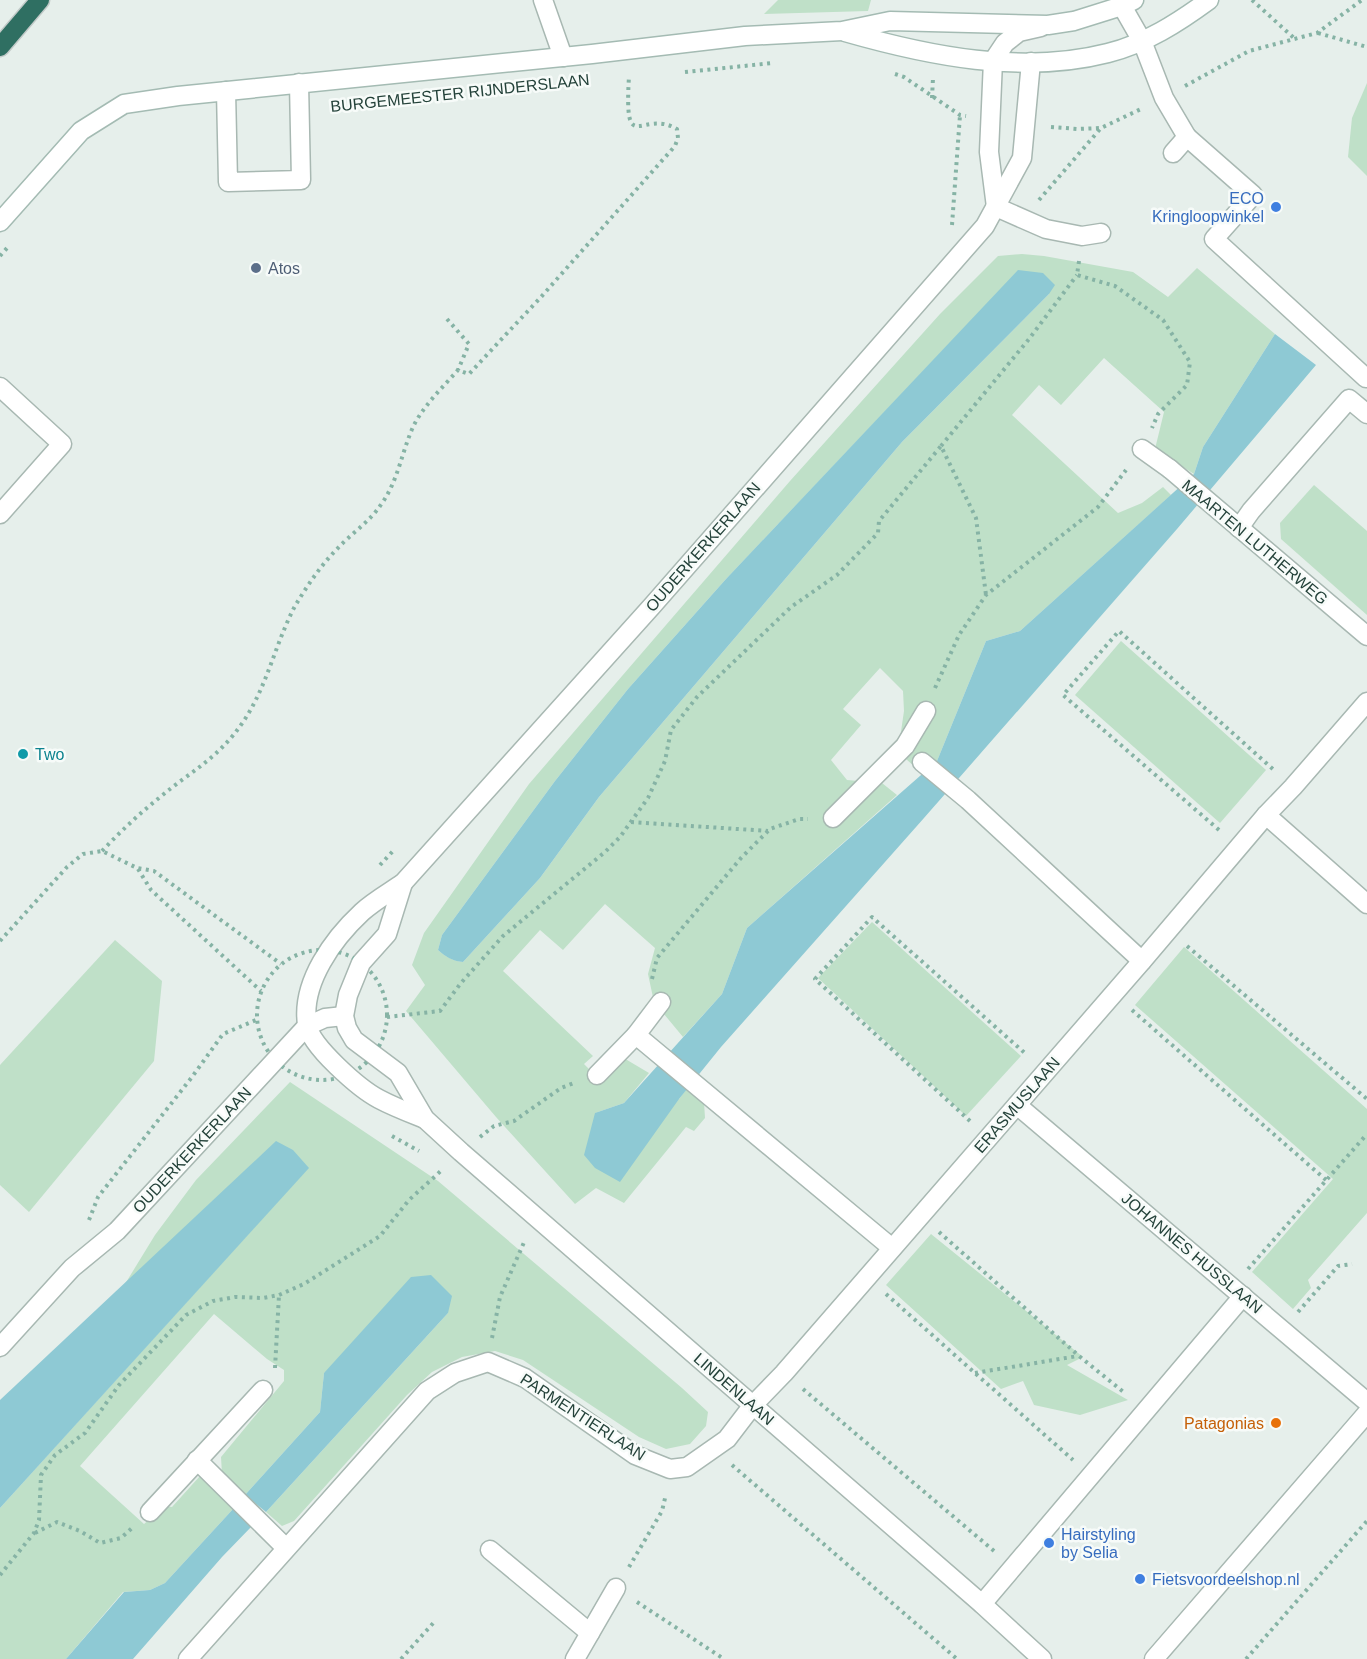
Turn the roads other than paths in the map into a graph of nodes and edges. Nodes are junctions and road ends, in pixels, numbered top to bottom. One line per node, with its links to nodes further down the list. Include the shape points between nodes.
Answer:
1 (40, 0): 8 (highway)
2 (543, 0): 9 (street)
3 (1209, 0): 7 (street, BURGEMEESTER RIJNDERSLAAN, via 1179,22)
4 (1128, 3): 5 (street, BURGEMEESTER RIJNDERSLAAN, via 1074,21); 7 (street)
5 (1048, 25): 6 (street, BURGEMEESTER RIJNDERSLAAN, via 909,20); 10 (street, via 1019,32 1005,43)
6 (842, 32): 9 (street, BURGEMEESTER RIJNDERSLAAN, via 746,36); 10 (street, BURGEMEESTER RIJNDERSLAAN, via 888,45)
7 (1142, 41): 11 (street, BURGEMEESTER RIJNDERSLAAN, via 1110,53); 14 (street, via 1164,98)
8 (0, 47)
9 (563, 57): 12 (street, BURGEMEESTER RIJNDERSLAAN)
10 (993, 61): 11 (street, BURGEMEESTER RIJNDERSLAAN); 16 (street, via 989,152)
11 (1031, 62): 16 (street, OUDERKERKERLAAN, via 1022,158)
12 (299, 83): 13 (street, BURGEMEESTER RIJNDERSLAAN); 13 (street, via 301,180 228,182)
13 (226, 91): 17 (street, BURGEMEESTER RIJNDERSLAAN, via 124,104 81,131)
14 (1187, 137): 15 (street); 19 (street, via 1253,195 1214,239)
15 (1173, 153)
16 (996, 207): 18 (street, via 1046,229 1082,236); 32 (street, OUDERKERKERLAAN, via 984,226 660,597)
17 (0, 222)
18 (1101, 233)
19 (1366, 378): 21 (street)
20 (0, 387): 24 (street, via 63,444)
21 (1350, 399): 22 (street); 25 (street)
22 (1367, 414)
23 (1142, 449): 25 (street, MAARTEN LUTHERWEG)
24 (0, 514)
25 (1239, 528): 26 (street, MAARTEN LUTHERWEG)
26 (1367, 636)
27 (1367, 702): 30 (street, ERASMUSLAAN)
28 (926, 711): 29 (street)
29 (905, 746): 31 (street); 34 (street)
30 (1266, 815): 33 (street); 34 (street, ERASMUSLAAN)
31 (833, 818)
32 (403, 883): 36 (street, OUDERKERKERLAAN, via 387,934 361,963); 37 (street, OUDERKERKERLAAN, via 363,911 328,950 312,984)
33 (1367, 904)
34 (1142, 961): 40 (street, ERASMUSLAAN)
35 (661, 1002): 38 (street)
36 (344, 1016): 37 (street, OUDERKERKERLAAN, via 325,1018); 41 (street, LINDENLAAN, via 354,1040 398,1073)
37 (307, 1026): 41 (street, LINDENLAAN, via 330,1058 378,1099); 44 (street, OUDERKERKERLAAN, via 117,1231 72,1268)
38 (636, 1035): 39 (street); 42 (street)
39 (597, 1075)
40 (1017, 1105): 42 (street, ERASMUSLAAN); 43 (street, JOHANNES HUSSLAAN)
41 (425, 1119): 47 (street, LINDENLAAN)
42 (892, 1248): 47 (street, ERASMUSLAAN)
43 (1237, 1292): 46 (street, JOHANNES HUSSLAAN); 54 (street, via 1146,1410)
44 (0, 1347)
45 (263, 1390): 49 (street)
46 (1367, 1402)
47 (753, 1405): 51 (street, PARMENTIERLAAN, via 727,1439 687,1467 670,1469 635,1455 525,1378 488,1362 455,1372 427,1391); 54 (street, LINDENLAAN)
48 (1367, 1413): 59 (street)
49 (197, 1460): 50 (street); 51 (street)
50 (150, 1512)
51 (286, 1548): 56 (street)
52 (489, 1550): 55 (street)
53 (616, 1588): 55 (street)
54 (982, 1604): 58 (street, LINDENLAAN)
55 (590, 1633): 57 (street)
56 (188, 1659)
57 (574, 1659)
58 (1042, 1659)
59 (1154, 1659)

